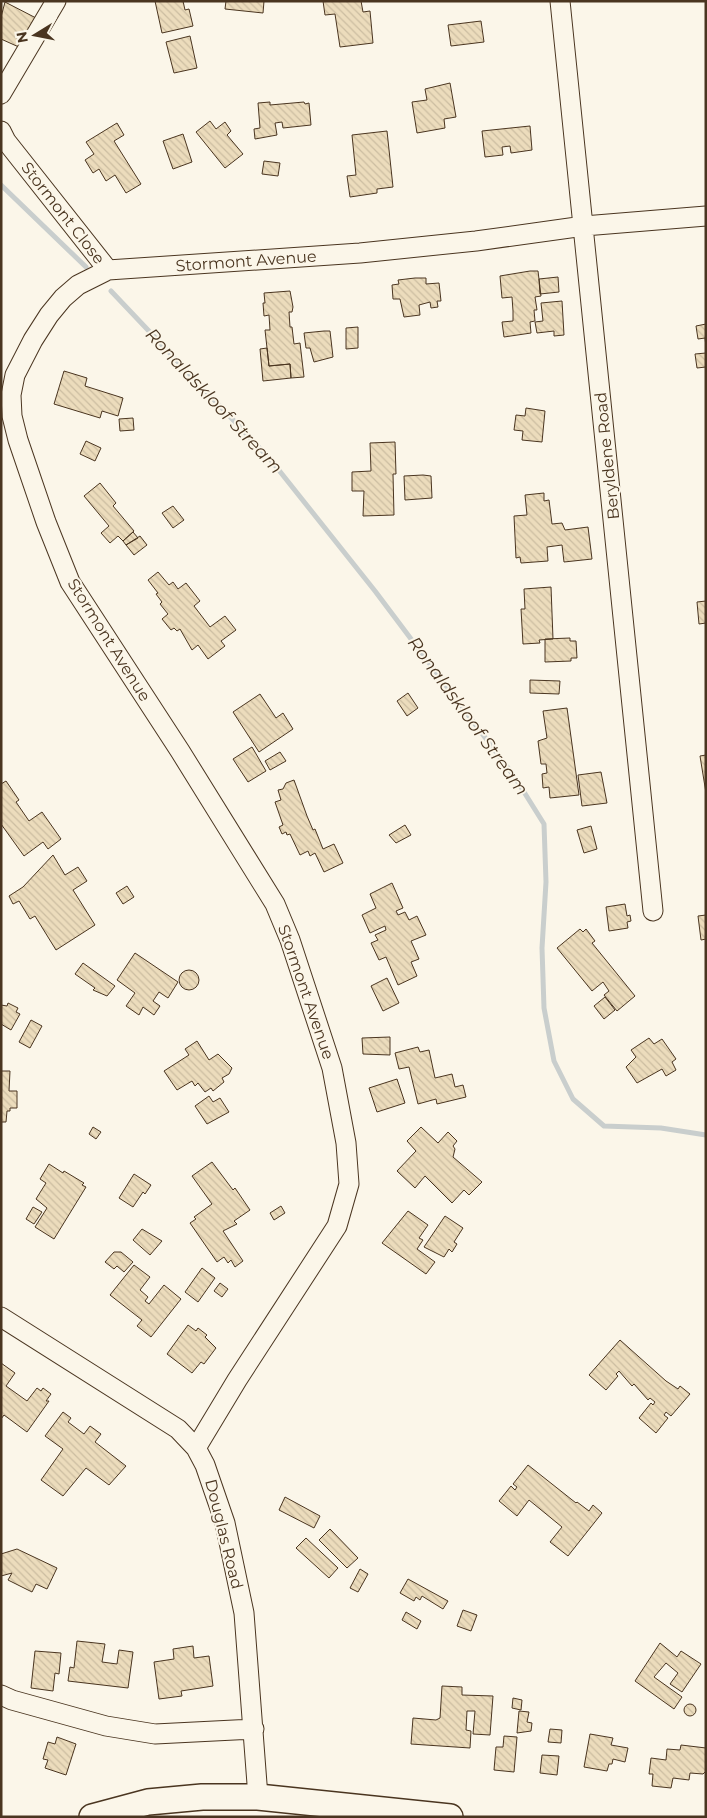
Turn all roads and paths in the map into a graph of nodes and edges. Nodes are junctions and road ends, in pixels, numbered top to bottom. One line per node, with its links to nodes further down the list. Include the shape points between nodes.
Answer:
1 (56, 1): 3 (street)
2 (560, 1): 6 (street, Beryldene Road)
3 (1, 94)
4 (1, 131): 7 (street, Stormont Close)
5 (706, 216): 6 (street, Stormont Avenue)
6 (584, 226): 7 (street, Stormont Avenue, via 360,253); 8 (street, Beryldene Road)
7 (108, 270): 10 (street, Stormont Avenue, via 78,285 63,298 33,340 15,375 11,395 18,440 70,582 275,904 332,1068 346,1143 349,1184 337,1226 236,1380)
8 (654, 911)
9 (1, 1317): 10 (street, Douglas Road, via 156,1414 178,1429)
10 (196, 1448): 12 (street, Douglas Road, via 213,1484 225,1523 244,1613)
11 (1, 1695): 12 (street, via 106,1726 155,1734)
12 (254, 1729): 13 (street, Douglas Road)
13 (258, 1797): 14 (main road, via 202,1797 148,1802); 15 (main road)
14 (92, 1817)
15 (450, 1817)

